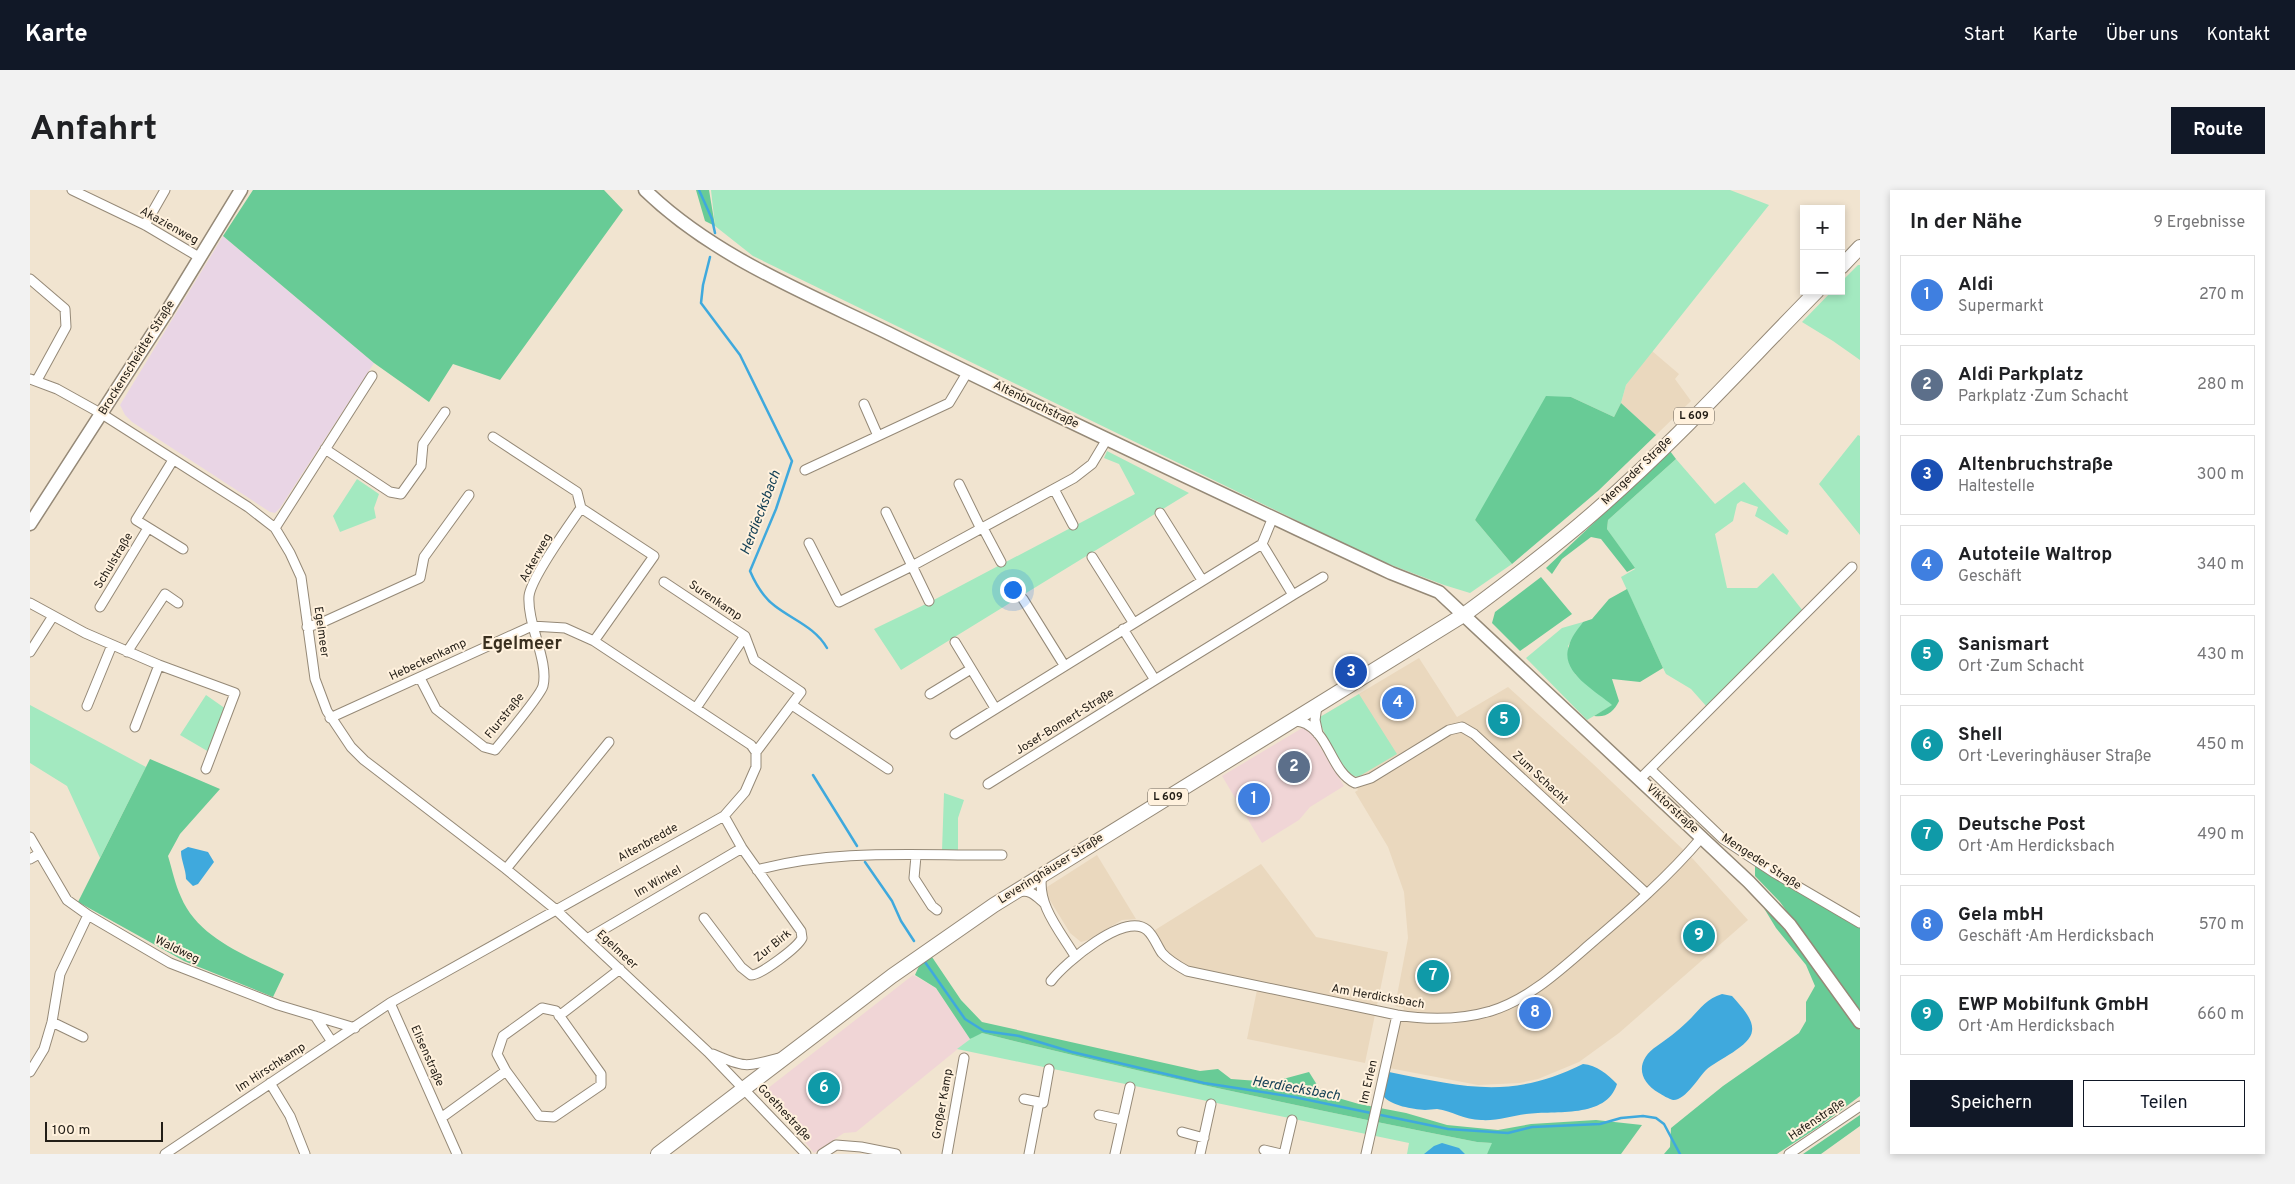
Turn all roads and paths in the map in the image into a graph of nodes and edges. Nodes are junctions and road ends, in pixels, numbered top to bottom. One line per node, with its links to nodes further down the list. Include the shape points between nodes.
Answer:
1 (72, 190): 5 (street, Akazienweg)
2 (165, 190): 5 (street)
3 (242, 190): 7 (street, Brockenscheidter Straße)
4 (646, 190): 11 (street, Altenbruchstraße, via 686,226 721,249)
5 (145, 225): 7 (street, Akazienweg)
6 (1859, 251): 8 (main road)
7 (199, 257): 16 (street, Brockenscheidter Straße)
8 (1845, 263)
9 (30, 279): 13 (street, via 65,309 66,327)
10 (1813, 295): 51 (main road, Mengeder Straße / L 609, via 1600,508)
11 (967, 373): 17 (street, via 949,403); 19 (street, Altenbruchstraße)
12 (372, 376): 20 (street)
13 (33, 379): 16 (street, Egelmeer)
14 (864, 404): 17 (street)
15 (445, 412): 20 (street, via 423,444 421,466 401,494 390,492)
16 (102, 414): 21 (street, Egelmeer); 30 (street, Brockenscheidter Straße)
17 (878, 436): 22 (street)
18 (493, 437): 26 (street, via 577,492)
19 (1106, 439): 24 (street, via 1084,472); 29 (street, Altenbruchstraße)
20 (325, 449): 33 (street)
21 (173, 460): 32 (street, Schulstraße, via 136,520); 33 (street, Egelmeer)
22 (805, 470)
23 (959, 484): 34 (street)
24 (1054, 489): 31 (street); 34 (street)
25 (469, 495): 55 (street, via 424,557 420,578)
26 (581, 508): 54 (street, Ackerweg, via 529,596); 58 (street, via 654,556)
27 (886, 512): 40 (street)
28 (1160, 513): 43 (street)
29 (1273, 517): 36 (street); 51 (street, Altenbruchstraße, via 1439,592)
30 (30, 524)
31 (1073, 525)
32 (148, 528): 37 (street, Schulstraße); 50 (street, Schulstraße)
33 (275, 528): 55 (street, Egelmeer, via 301,577)
34 (982, 529): 39 (street); 40 (street)
35 (809, 543): 40 (street, via 839,602)
36 (1262, 544): 43 (street); 45 (street)
37 (183, 549)
38 (1092, 557): 53 (street)
39 (1000, 562)
40 (912, 566): 47 (street)
41 (1852, 568): 83 (street)
42 (1323, 577): 45 (street, Josef-Bomert-Straße)
43 (1202, 580): 53 (street)
44 (664, 582): 57 (street, Surenkamp)
45 (1293, 595): 67 (street, Josef-Bomert-Straße)
46 (1023, 599): 64 (street)
47 (929, 600)
48 (30, 603): 52 (street)
49 (178, 603): 62 (street, via 165,594)
50 (100, 607)
51 (1465, 614): 71 (main road, Leveringhäuser Straße / L 609); 84 (street, Viktorstraße)
52 (53, 616): 60 (street); 61 (street)
53 (1133, 622): 56 (street)
54 (532, 626): 58 (street, Hebeckenkamp, via 565,628); 66 (street, Hebeckenkamp); 66 (street, Flurstraße, via 544,673 543,688 495,750 484,747 436,709)
55 (307, 627): 74 (street, Egelmeer, via 315,679)
56 (1123, 628): 64 (street); 67 (street)
57 (745, 636): 69 (street, Surenkamp, via 754,660 801,692); 72 (street)
58 (594, 641): 72 (street, Hebeckenkamp)
59 (955, 642): 65 (street)
60 (112, 645): 62 (street); 70 (street)
61 (30, 652)
62 (128, 652): 63 (street)
63 (159, 665): 76 (street); 81 (street, via 235,693)
64 (1064, 665): 73 (street)
65 (971, 669): 68 (street); 73 (street)
66 (420, 678): 74 (street, Hebeckenkamp)
67 (1155, 680): 85 (street, Josef-Bomert-Straße)
68 (930, 694)
69 (792, 705): 80 (street); 82 (street)
70 (88, 706)
71 (1317, 706): 75 (main road, Leveringhäuser Straße / L 609); 78 (street, Zum Schacht)
72 (696, 708): 80 (street, Hebeckenkamp)
73 (995, 708): 77 (street)
74 (330, 718): 94 (street, Egelmeer, via 364,760)
75 (1293, 720): 78 (street, Zum Schacht, via 1308,725); 96 (main road, Leveringhäuser Straße / L 609)
76 (135, 727)
77 (955, 734)
78 (1318, 734): 97 (street, Zum Schacht, via 1346,779 1355,783 1371,778 1449,730 1462,727 1474,734)
79 (610, 742): 94 (street)
80 (756, 752): 86 (street, via 756,767 745,792)
81 (206, 769)
82 (888, 769)
83 (1650, 769): 84 (street); 104 (street, Mengeder Straße, via 1723,839)
84 (1640, 779): 88 (street, Viktorstraße)
85 (988, 784)
86 (724, 816): 89 (street); 100 (street, Altenbredde)
87 (30, 837): 90 (street, Waldweg)
88 (1702, 837): 97 (street, Am Herdicksbach); 114 (street, Viktorstraße, via 1790,925)
89 (742, 848): 95 (street); 105 (street, Im Winkel)
90 (39, 854): 93 (street); 102 (street, Waldweg, via 68,900)
91 (1002, 855): 92 (street)
92 (916, 856): 95 (street, via 867,855 781,863); 101 (street, via 914,878)
93 (30, 859)
94 (506, 869): 100 (street, Egelmeer)
95 (756, 870): 103 (street, Zur Birk, via 802,935 797,945 759,973 748,974)
96 (1042, 874): 98 (main road, Leveringhäuser Straße / L 609); 99 (street, via 1040,886)
97 (1647, 894): 110 (street, Am Herdicksbach, via 1555,975 1519,999 1492,1011 1462,1018)
98 (1010, 895): 99 (street, via 1024,891); 119 (main road, Leveringhäuser Straße / L 609, via 941,940)
99 (1044, 903): 106 (street)
100 (554, 909): 105 (street, Egelmeer); 109 (street, Altenbredde)
101 (937, 910)
102 (88, 915): 111 (street, Waldweg, via 170,963); 113 (street, via 60,974)
103 (704, 918)
104 (1860, 923)
105 (587, 938): 107 (street, Egelmeer)
106 (1075, 956): 108 (street, Am Herdicksbach); 110 (street, Am Herdicksbach, via 1118,929 1138,925 1148,931 1163,954 1187,971)
107 (620, 969): 112 (street); 118 (street, Egelmeer)
108 (1051, 981)
109 (390, 1003): 115 (street, Im Hirschkamp); 132 (street, Elisenstraße)
110 (1397, 1015): 150 (street, Im Erlen)
111 (315, 1016): 115 (street, Waldweg); 117 (street)
112 (559, 1016): 122 (street, via 556,1011 542,1008 502,1036 497,1054); 122 (street, via 601,1074 601,1085 554,1117 539,1116)
113 (52, 1022): 116 (street); 123 (street, via 44,1049)
114 (1860, 1022)
115 (355, 1028): 117 (street, Im Hirschkamp)
116 (83, 1037)
117 (332, 1042): 124 (street, Im Hirschkamp)
118 (708, 1052): 119 (street, Egelmeer, via 748,1066); 126 (street, Egelmeer)
119 (789, 1055): 126 (main road, Leveringhäuser Straße / L 609)
120 (964, 1058): 145 (street, Großer Kamp)
121 (1049, 1069): 128 (street, via 1043,1103)
122 (506, 1071): 132 (street)
123 (30, 1072)
124 (270, 1083): 138 (street, Im Hirschkamp); 139 (street, via 290,1116)
125 (1130, 1087): 133 (street)
126 (744, 1089): 141 (main road, Leveringhäuser Straße / L 609); 142 (street, Goethestraße)
127 (1024, 1099): 128 (street)
128 (1039, 1102): 146 (street)
129 (1211, 1104): 136 (street)
130 (1860, 1106): 151 (street, Hafenstraße)
131 (1099, 1115): 133 (street)
132 (441, 1118): 140 (street, Elisenstraße)
133 (1122, 1120): 147 (street)
134 (1292, 1120): 149 (street)
135 (1182, 1132): 136 (street)
136 (1204, 1138): 148 (street)
137 (1264, 1150): 149 (street)
138 (165, 1154)
139 (305, 1154)
140 (457, 1154)
141 (658, 1154)
142 (806, 1154)
143 (822, 1154): 144 (street, via 836,1145)
144 (896, 1154)
145 (947, 1154)
146 (1029, 1154)
147 (1115, 1154)
148 (1200, 1154)
149 (1282, 1154)
150 (1366, 1154)
151 (1789, 1154)

